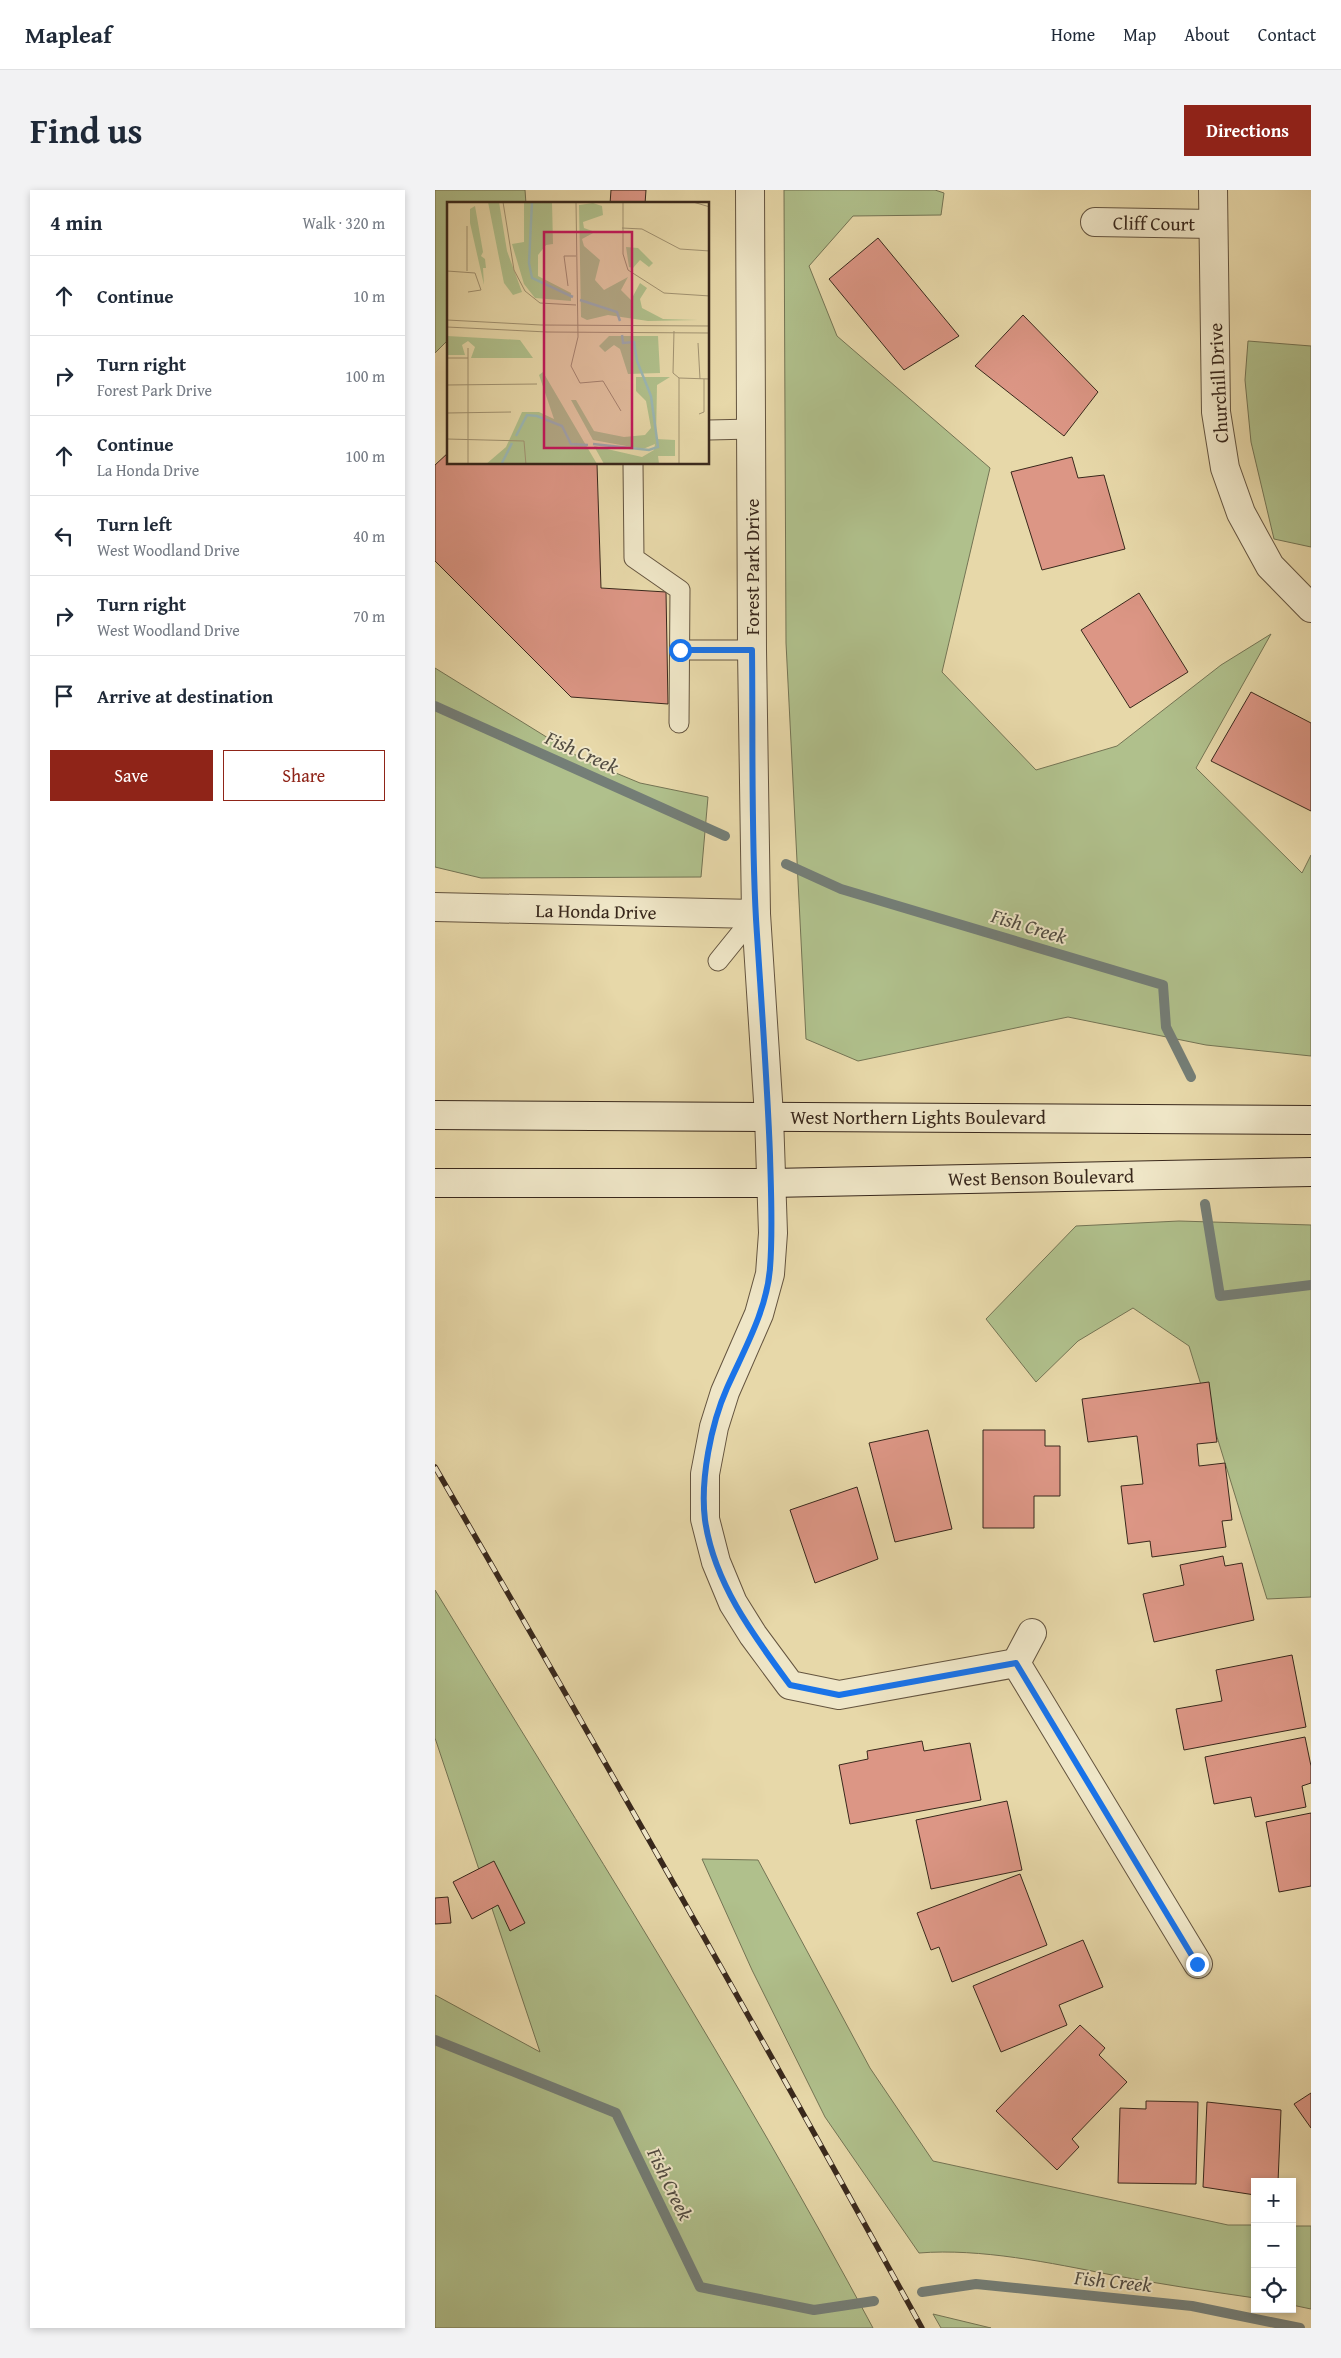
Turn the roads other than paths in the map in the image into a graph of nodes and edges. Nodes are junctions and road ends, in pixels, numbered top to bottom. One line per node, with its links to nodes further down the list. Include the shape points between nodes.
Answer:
1 (750, 190): 5 (street, Forest Park Drive)
2 (1213, 190): 4 (street, Churchill Drive)
3 (1095, 222): 4 (street, Cliff Court)
4 (1213, 224): 8 (street, Churchill Drive, via 1216,412 1225,468 1241,513 1270,566)
5 (752, 429): 6 (lane); 10 (street, Forest Park Drive)
6 (710, 430)
7 (633, 465): 9 (lane, via 634,558 680,590)
8 (1311, 608)
9 (680, 650): 10 (lane); 11 (lane)
10 (752, 650): 13 (street, Forest Park Drive)
11 (679, 723)
12 (435, 908): 13 (street, La Honda Drive)
13 (756, 914): 14 (lane); 16 (street, Forest Park Drive)
14 (718, 961)
15 (435, 1114): 16 (street, West Northern Lights Boulevard)
16 (769, 1116): 17 (street, West Northern Lights Boulevard); 20 (street, Forest Park Drive)
17 (1311, 1120)
18 (1311, 1172): 20 (street, West Benson Boulevard)
19 (435, 1183): 20 (street)
20 (771, 1183): 22 (street, via 773,1233 770,1274 759,1314 725,1392 705,1474 705,1519 716,1562 733,1603 790,1685 839,1695)
21 (1033, 1633): 22 (street)
22 (1016, 1663): 23 (street)
23 (1197, 1964)

